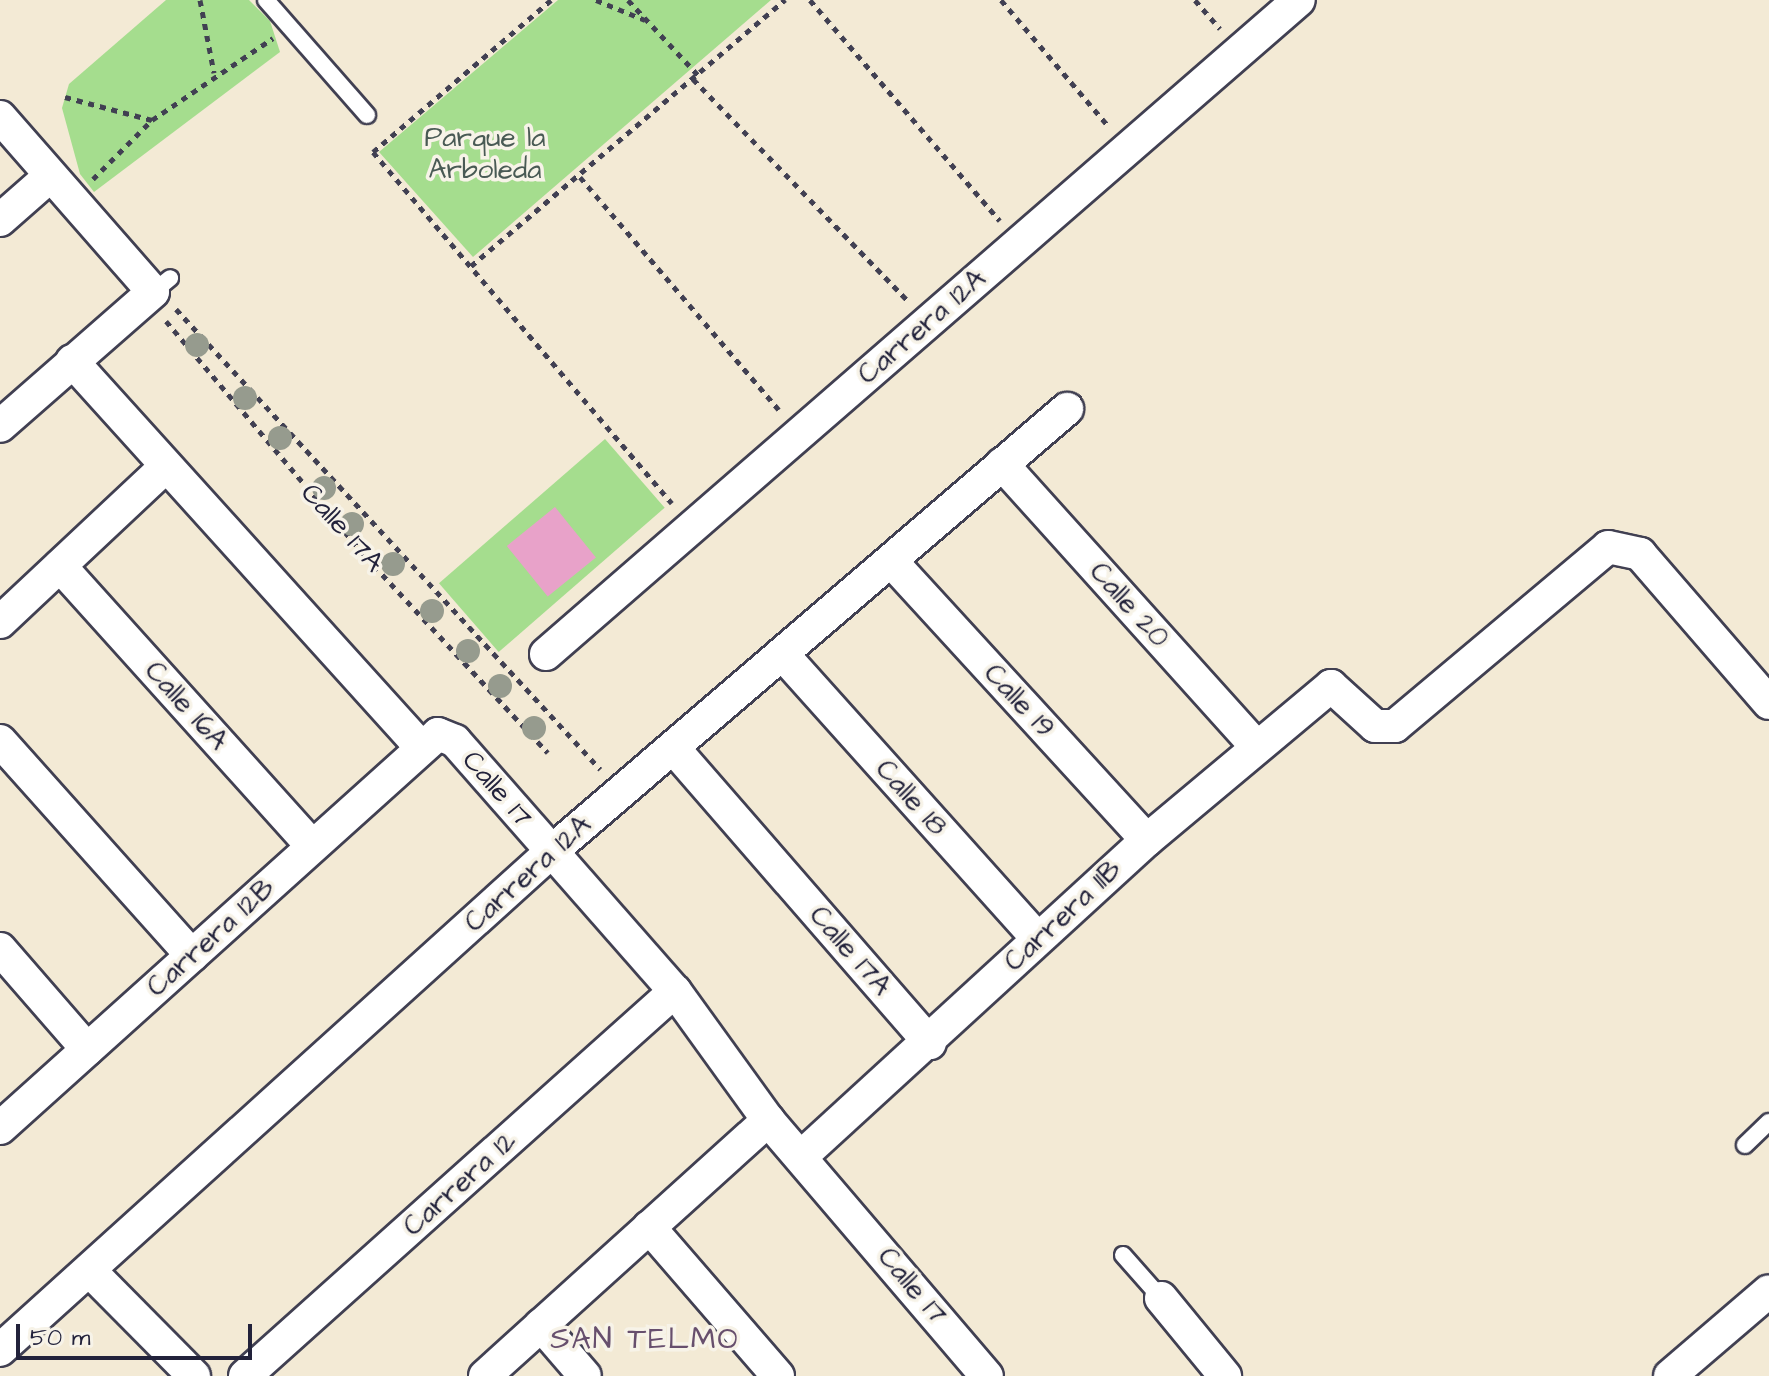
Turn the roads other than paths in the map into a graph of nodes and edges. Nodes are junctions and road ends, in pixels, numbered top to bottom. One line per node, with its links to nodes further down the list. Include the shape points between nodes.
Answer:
1 (266, 0): 3 (lane)
2 (1299, 0): 15 (street, Carrera 12A)
3 (367, 115)
4 (0, 117): 5 (street)
5 (50, 176): 6 (street); 7 (street, via 162,285)
6 (0, 220)
7 (72, 361): 9 (street); 11 (street, Calle 17)
8 (1067, 409): 10 (street, Carrera 12A)
9 (0, 426)
10 (1002, 464): 12 (street, Carrera 12A); 20 (street, Calle 20)
11 (165, 467): 13 (street); 19 (street, Calle 17)
12 (892, 562): 16 (street, Carrera 12A); 22 (street, Calle 19)
13 (60, 566): 14 (street); 23 (street, Calle 16A)
14 (0, 622)
15 (546, 654)
16 (785, 657): 21 (street, Carrera 12A); 25 (street, Calle 18)
17 (1769, 703): 20 (street, Carrera 11B, via 1640,554 1624,546 1608,547 1395,726 1375,726 1331,686)
18 (0, 741): 27 (street)
19 (419, 745): 23 (street, Carrera 12B); 24 (street, Calle 17, via 438,734 455,741)
20 (1255, 745): 22 (street, Carrera 11B)
21 (676, 751): 24 (street, Carrera 12A); 29 (street, Calle 17A)
22 (1147, 840): 25 (street, Carrera 11B)
23 (312, 846): 27 (street, Carrera 12B)
24 (552, 851): 28 (street, Calle 17); 38 (street, Carrera 12A)
25 (1037, 938): 29 (street, Carrera 11B)
26 (0, 949): 30 (street)
27 (192, 956): 30 (street, Carrera 12B)
28 (675, 991): 31 (street, Calle 17); 45 (street, Carrera 12)
29 (930, 1043): 35 (street, Carrera 11B)
30 (87, 1049): 33 (street, Carrera 12B)
31 (768, 1120): 35 (street, Calle 17); 36 (street)
32 (1769, 1122): 34 (lane)
33 (0, 1128)
34 (1745, 1145)
35 (803, 1155): 43 (street, Calle 17)
36 (649, 1227): 41 (street); 48 (street)
37 (1123, 1255): 40 (lane)
38 (90, 1271): 42 (street, Carrera 12A); 44 (street)
39 (1769, 1291): 50 (street)
40 (1161, 1298): 49 (street)
41 (541, 1325): 46 (street); 47 (street)
42 (0, 1350)
43 (981, 1374)
44 (194, 1376)
45 (245, 1376)
46 (485, 1376)
47 (585, 1376)
48 (778, 1376)
49 (1225, 1376)
50 (1670, 1376)

